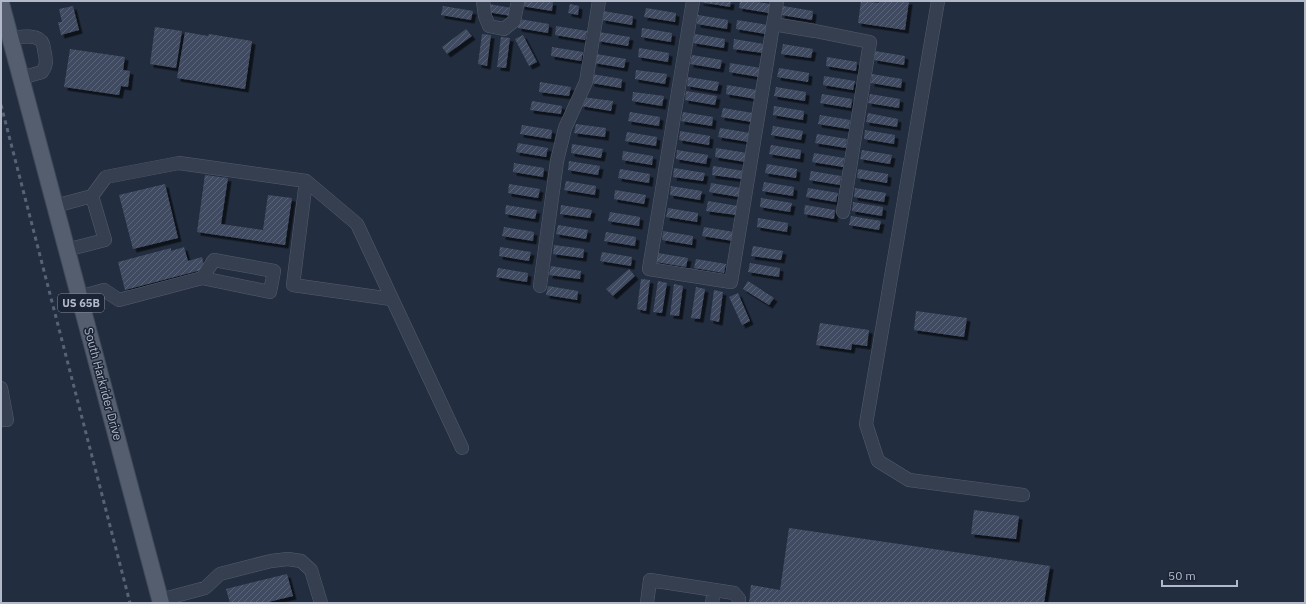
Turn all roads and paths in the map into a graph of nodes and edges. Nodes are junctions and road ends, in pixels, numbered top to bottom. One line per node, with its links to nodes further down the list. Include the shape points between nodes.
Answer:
1 (483, 1): 2 (lane, via 489,26 504,29 514,21)
2 (518, 1)
3 (599, 1): 17 (lane, via 586,82 565,128 557,161)
4 (693, 1): 8 (lane, via 649,269 732,282)
5 (777, 1): 8 (lane)
6 (938, 1): 23 (lane, via 866,424 878,462 909,480)
7 (1, 3): 9 (main road, South Harkrider Drive / US 65B)
8 (773, 24): 14 (lane, via 870,42)
9 (11, 38): 10 (main road, South Harkrider Drive / US 65B); 10 (lane, via 30,37 43,43 46,67 42,72)
10 (21, 78): 13 (main road, South Harkrider Drive / US 65B)
11 (306, 181): 12 (lane, via 179,163 106,177); 19 (lane, via 357,224); 19 (lane, via 293,285)
12 (92, 196): 13 (lane); 15 (lane, via 105,240)
13 (55, 206): 15 (main road, South Harkrider Drive / US 65B)
14 (843, 212)
15 (66, 250): 18 (main road, South Harkrider Drive / US 65B)
16 (202, 278): 16 (lane, via 270,292 274,271 214,260); 18 (lane, via 119,300 104,290)
17 (540, 286)
18 (79, 297): 25 (main road, South Harkrider Drive / US 65B)
19 (391, 299): 22 (lane)
20 (1, 388): 21 (lane, via 7,420)
21 (1, 420)
22 (462, 448)
23 (1023, 495)
24 (713, 597): 27 (lane, via 650,580); 28 (lane, via 734,593)
25 (161, 602): 26 (lane, via 205,588 220,574 288,559 301,561 311,570)
26 (321, 603)
27 (647, 603)
28 (739, 603)

